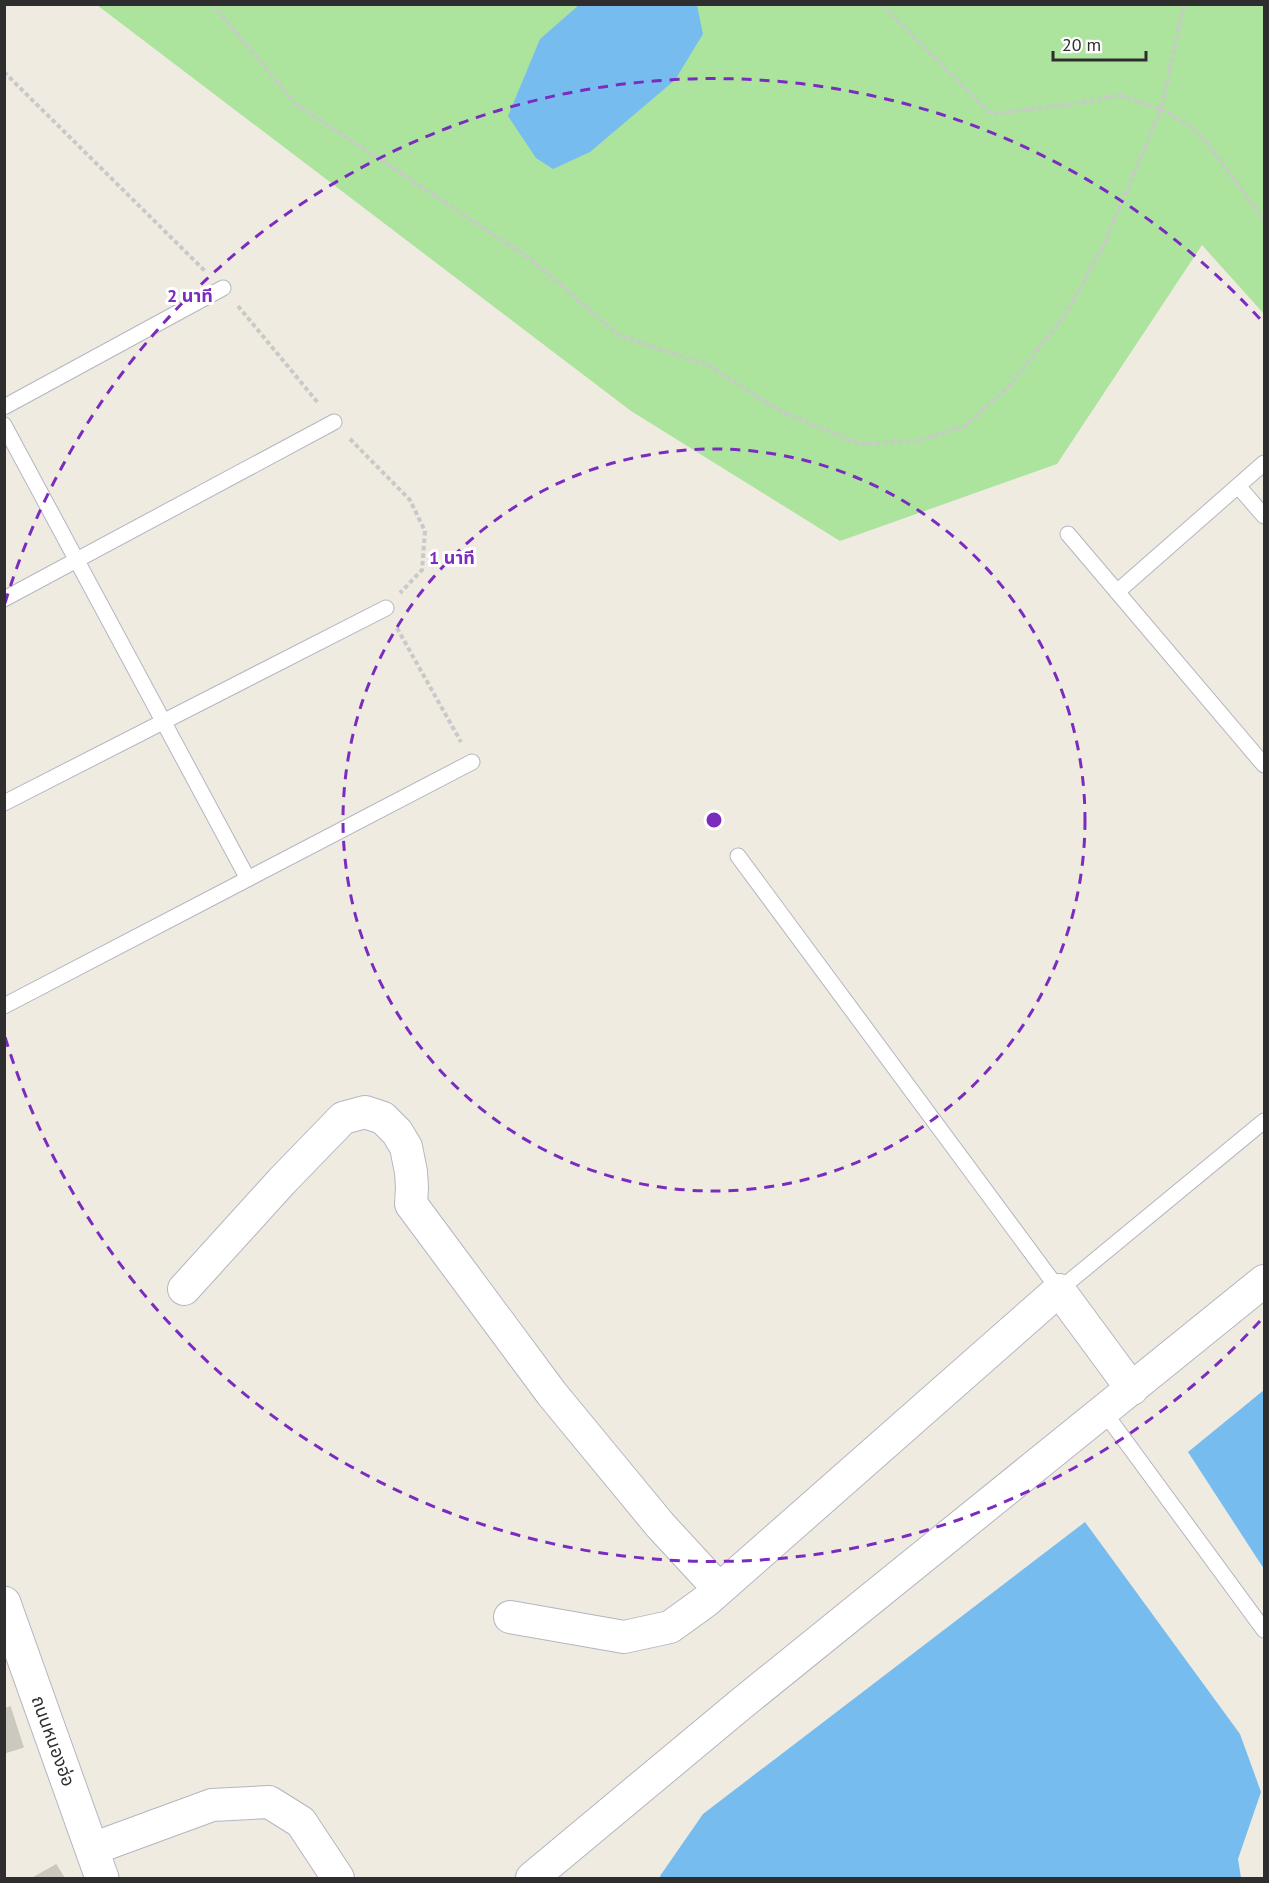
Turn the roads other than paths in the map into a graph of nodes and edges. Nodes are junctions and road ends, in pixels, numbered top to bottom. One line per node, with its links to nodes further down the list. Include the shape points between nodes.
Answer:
1 (223, 288): 2 (lane)
2 (4, 407)
3 (334, 422): 9 (lane)
4 (4, 425): 9 (lane)
5 (1264, 463): 6 (lane)
6 (1238, 486): 7 (lane); 10 (lane)
7 (1264, 516)
8 (1068, 534): 10 (lane)
9 (77, 560): 11 (lane); 13 (lane)
10 (1117, 592): 15 (lane)
11 (4, 598)
12 (386, 608): 13 (lane)
13 (164, 722): 16 (lane); 18 (lane)
14 (472, 762): 18 (lane)
15 (1264, 765)
16 (4, 803)
17 (738, 856): 23 (lane)
18 (248, 879): 19 (lane)
19 (4, 1006)
20 (1264, 1122): 23 (lane)
21 (1264, 1281): 24 (street)
22 (184, 1289): 26 (street, via 343,1118 364,1112 383,1118 406,1147 411,1204 560,1403 660,1525)
23 (1059, 1290): 24 (street); 26 (street)
24 (1132, 1389): 25 (street)
25 (1104, 1412): 29 (lane); 32 (street)
26 (719, 1589): 28 (street, via 670,1626 624,1637)
27 (4, 1603): 30 (main road, ถนนหนองฮ่อ)
28 (510, 1617)
29 (1264, 1630)
30 (97, 1864): 31 (street, via 212,1805 269,1802 301,1822)
31 (338, 1878)
32 (532, 1878)

